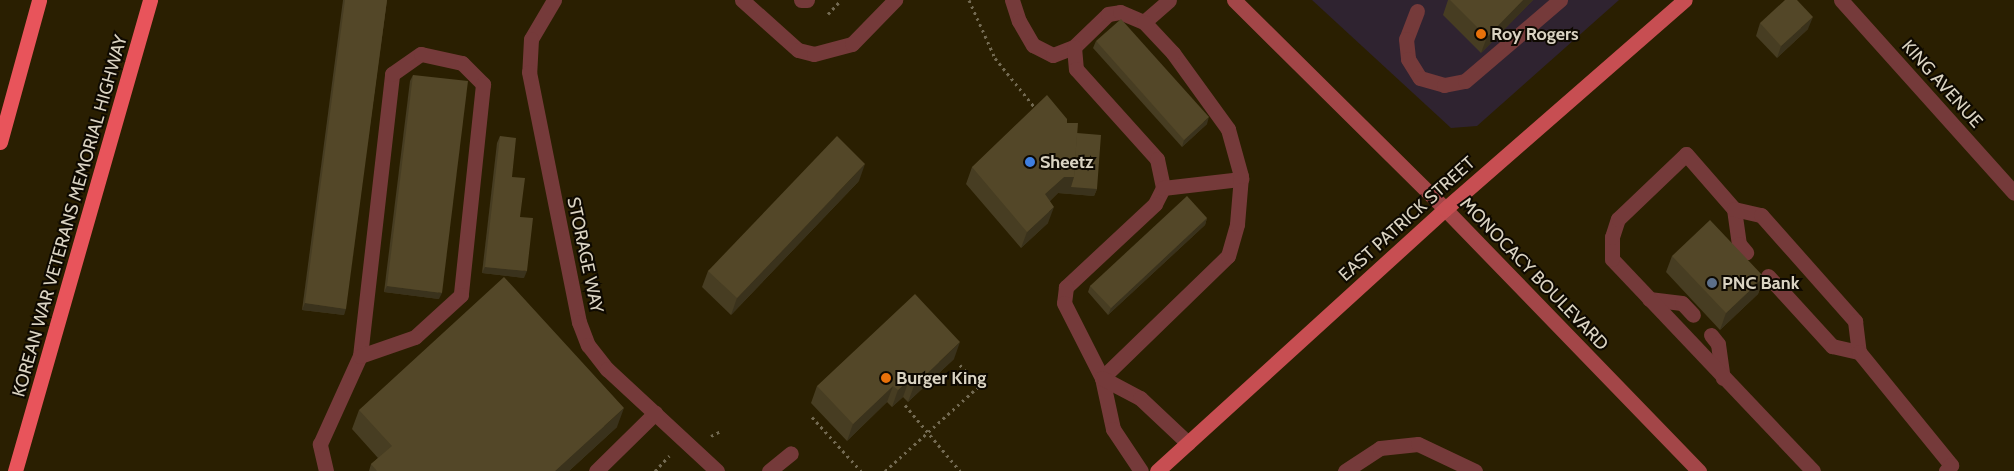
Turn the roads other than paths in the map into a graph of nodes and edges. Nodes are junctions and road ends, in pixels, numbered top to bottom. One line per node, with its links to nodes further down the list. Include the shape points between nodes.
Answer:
1 (39, 0): 17 (highway)
2 (152, 0): 35 (highway, KOREAN WAR VETERANS MEMORIAL HIGHWAY)
3 (554, 0): 32 (street, STORAGE WAY, via 532,39 529,72 579,322 588,344 607,369)
4 (742, 0): 7 (street, via 798,50 814,54 852,44)
5 (801, 0): 6 (street)
6 (807, 0)
7 (895, 0)
8 (1012, 0): 16 (street, via 1019,21 1034,44 1053,55)
9 (1168, 0): 15 (street)
10 (1234, 0): 21 (main road, MONOCACY BOULEVARD)
11 (1560, 0): 14 (street, via 1466,81 1444,85 1420,78 1408,59 1406,40)
12 (1685, 0): 21 (main road, EAST PATRICK STREET)
13 (1841, 0): 20 (street, KING AVENUE)
14 (1417, 11)
15 (1144, 22): 16 (street, via 1120,12 1108,14); 18 (street, via 1173,53 1228,129)
16 (1074, 47): 19 (street, via 1076,69 1158,159)
17 (0, 142)
18 (1241, 179): 19 (street); 30 (street, via 1237,224 1228,256)
19 (1163, 188): 30 (street, via 1155,204 1066,287 1064,303)
20 (2014, 193)
21 (1445, 209): 33 (main road, EAST PATRICK STREET); 44 (main road, MONOCACY BOULEVARD)
22 (1734, 209): 23 (street, via 1739,244); 25 (street, via 1686,154 1618,219 1612,237 1612,259); 28 (street, via 1761,215 1855,321)
23 (1746, 252)
24 (1768, 276): 28 (street, via 1832,346)
25 (1649, 299): 26 (street, via 1682,303); 31 (street)
26 (1692, 315)
27 (1711, 335): 31 (street, via 1718,344)
28 (1859, 352): 46 (street, via 1951,465)
29 (360, 356): 29 (street, via 415,338 461,296 483,84 462,63 420,54 392,74); 36 (street, via 320,444)
30 (1102, 378): 33 (street, via 1140,398); 40 (street, via 1113,429)
31 (1723, 378): 45 (street)
32 (654, 413): 37 (street); 38 (street, STORAGE WAY)
33 (1188, 443): 41 (main road, EAST PATRICK STREET)
34 (791, 453): 39 (street)
35 (15, 471)
36 (326, 471)
37 (596, 471)
38 (717, 471)
39 (769, 471)
40 (1141, 471)
41 (1157, 471)
42 (1345, 471): 43 (street, via 1380,448 1418,444)
43 (1475, 471)
44 (1699, 471)
45 (1813, 471)
46 (1946, 471)

